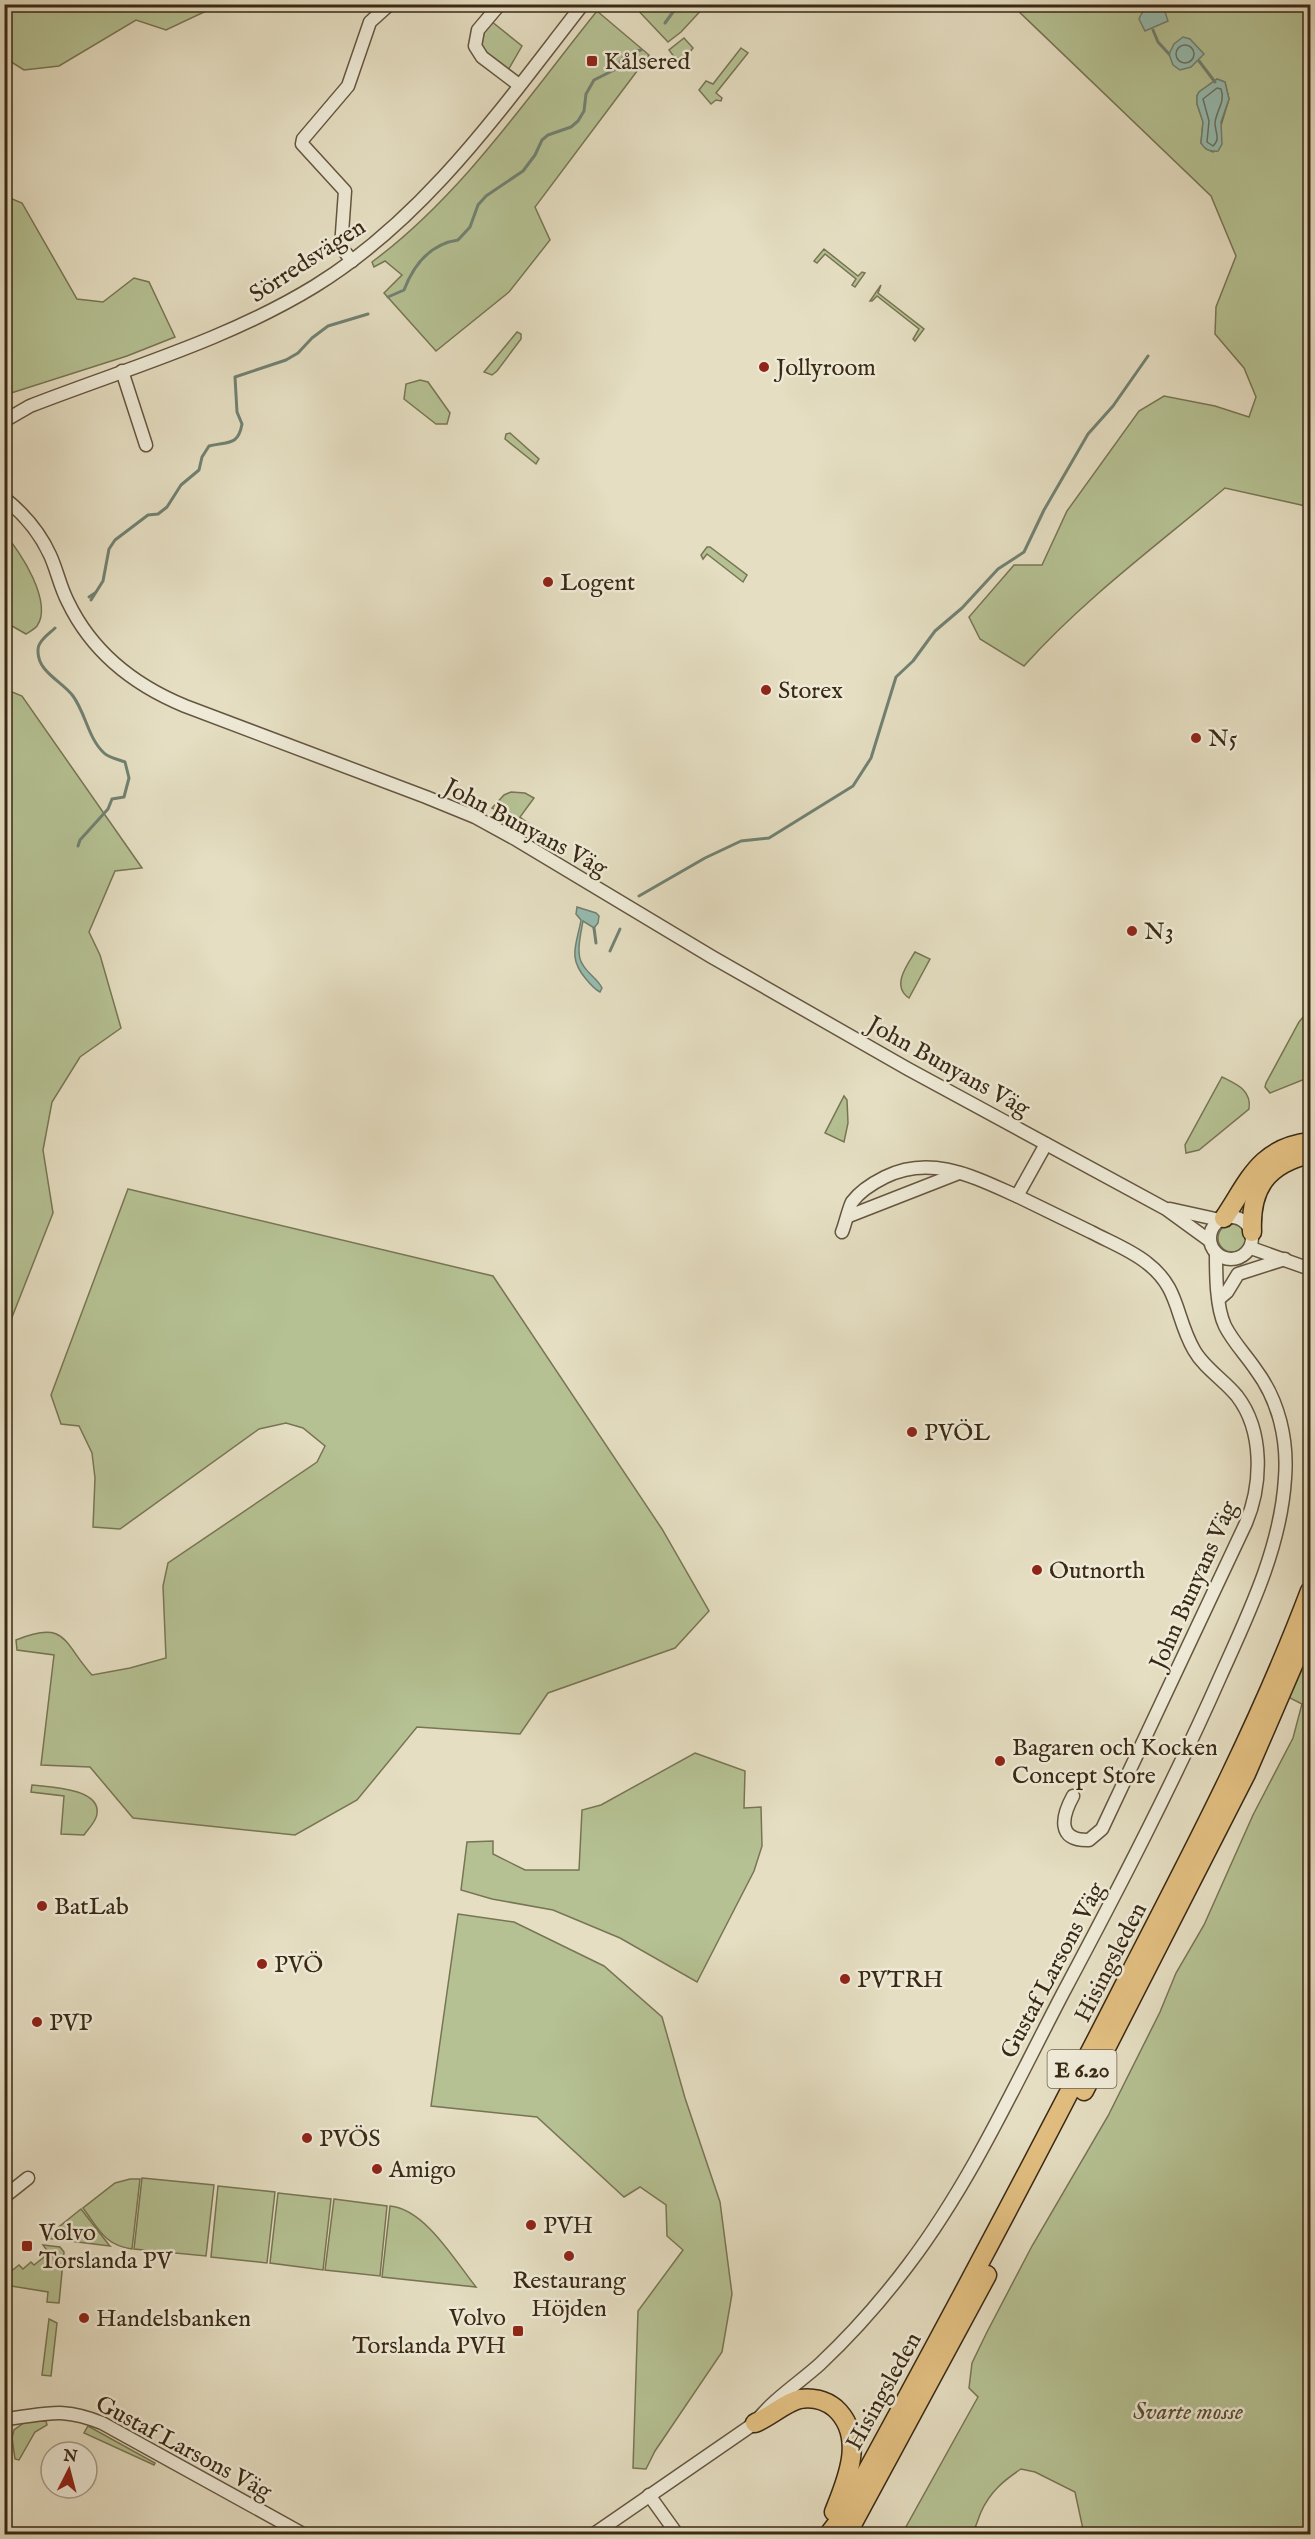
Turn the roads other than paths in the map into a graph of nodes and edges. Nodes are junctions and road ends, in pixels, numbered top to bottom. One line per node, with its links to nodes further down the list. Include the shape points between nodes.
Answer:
1 (390, 4): 5 (street, via 370,22 348,86 302,144 345,191 341,247)
2 (500, 4): 4 (street, via 478,30 475,46 482,57)
3 (583, 4): 4 (street, Sörredsvägen)
4 (519, 85): 5 (street, Sörredsvägen, via 428,195)
5 (352, 261): 6 (street, Sörredsvägen, via 245,324)
6 (122, 371): 7 (street, Sörredsvägen, via 23,409); 8 (street)
7 (4, 421)
8 (146, 445)
9 (4, 498): 11 (street, John Bunyans Väg, via 43,541 68,602 87,633 117,667 148,689 475,817 712,957)
10 (1311, 1142): 17 (highway, via 1280,1150 1260,1164)
11 (1046, 1144): 14 (street, John Bunyans Väg); 15 (street, John Bunyans Väg)
12 (1311, 1154): 19 (highway, via 1277,1166 1265,1179 1252,1208)
13 (959, 1173): 14 (street, John Bunyans Väg); 16 (street); 16 (street, John Bunyans Väg, via 933,1166 904,1169 874,1182 858,1195 850,1204)
14 (1017, 1196): 28 (street, John Bunyans Väg, via 1135,1254 1155,1270 1174,1295 1193,1348 1238,1397 1250,1418 1255,1439 1256,1486 1246,1523 1102,1829 1089,1840 1072,1836 1064,1827 1064,1815)
15 (1166, 1209): 17 (street, John Bunyans Väg); 20 (street, John Bunyans Väg)
16 (849, 1216): 18 (street, John Bunyans Väg)
17 (1222, 1219): 19 (street, via 1241,1219); 20 (street, via 1213,1227)
18 (842, 1232)
19 (1251, 1240): 22 (street); 23 (street)
20 (1210, 1241): 21 (street)
21 (1216, 1253): 22 (street, via 1228,1260); 25 (street, Gustaf Larsons Väg)
22 (1242, 1257): 25 (street, via 1226,1278)
23 (1285, 1259): 24 (street); 25 (street, via 1238,1274)
24 (1311, 1269)
25 (1220, 1298): 32 (street, Gustaf Larsons Väg, via 1225,1326 1274,1400 1286,1458 1276,1533 1234,1646 1126,1872 942,2216 864,2319)
26 (1311, 1591): 37 (highway, Hisingsleden / E 6.20, via 1245,1746 1071,2091 842,2517)
27 (1311, 1626): 38 (highway, Hisingsleden / E 6.20, via 1246,1774 1126,2011)
28 (1073, 1796)
29 (28, 2178): 30 (street)
30 (4, 2197)
31 (4, 2420): 34 (street, Gustaf Larsons Väg, via 63,2412 82,2415)
32 (755, 2423): 33 (street, Gustaf Larsons Väg); 37 (highway, via 807,2398 828,2403 843,2418 852,2440 851,2458 827,2525)
33 (649, 2495): 35 (street, Gustaf Larsons Väg); 36 (street)
34 (303, 2535)
35 (594, 2535)
36 (677, 2535)
37 (828, 2535)
38 (847, 2535)

